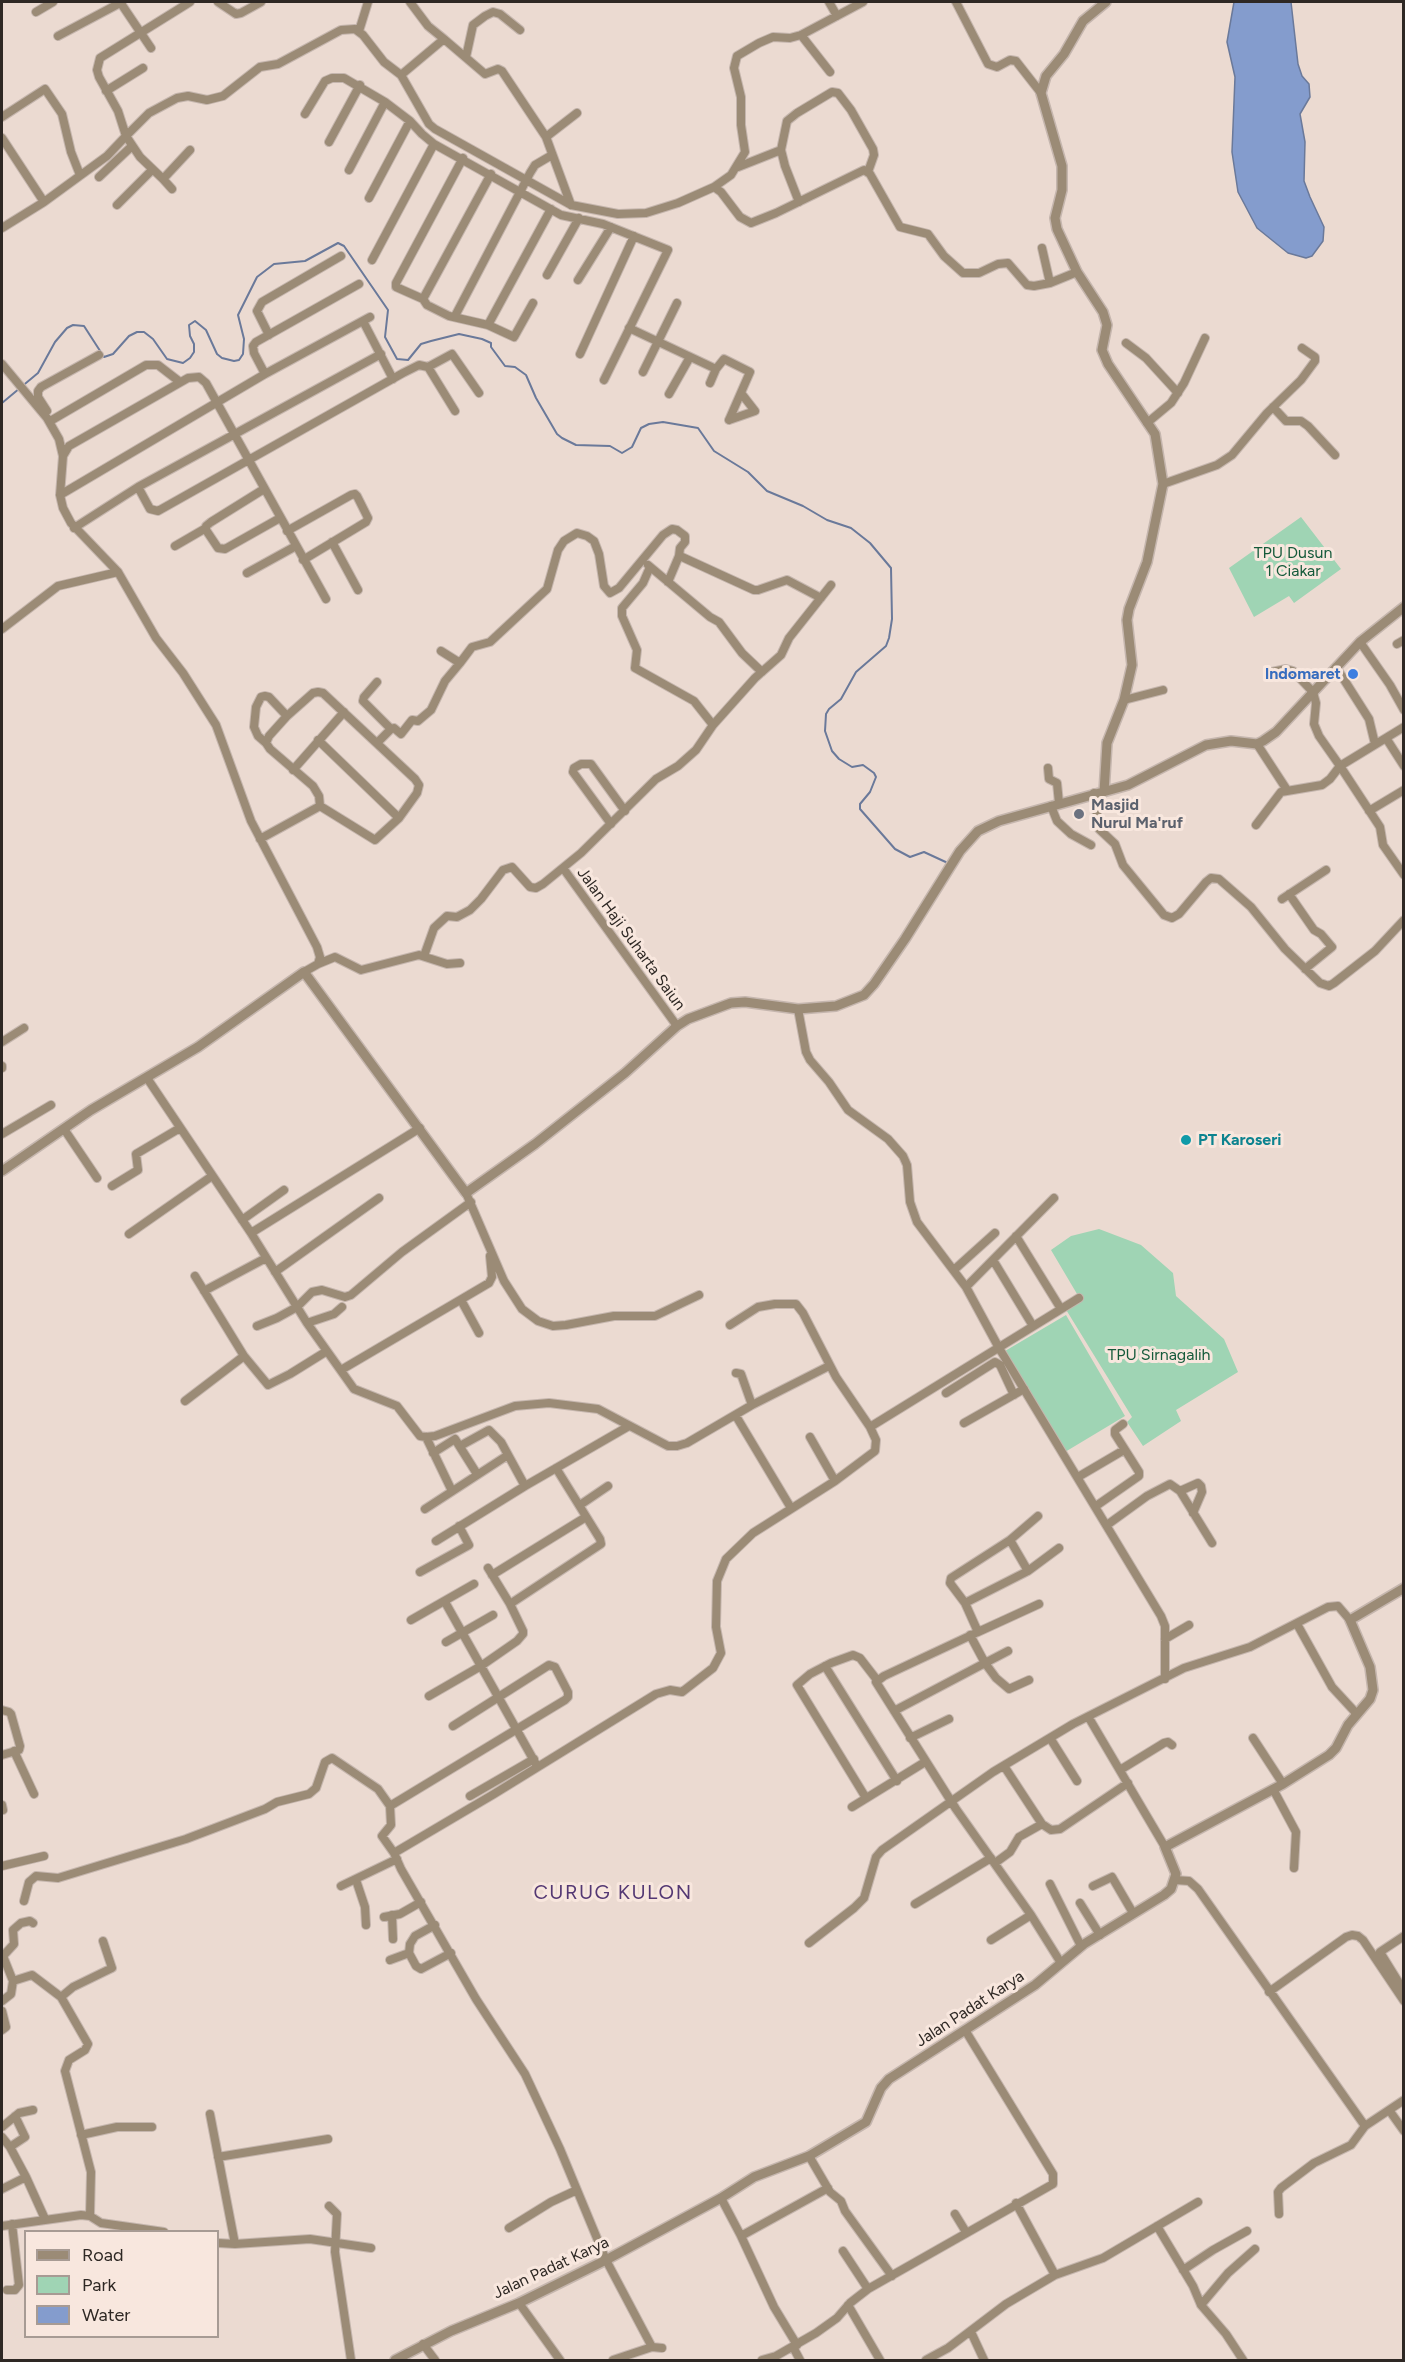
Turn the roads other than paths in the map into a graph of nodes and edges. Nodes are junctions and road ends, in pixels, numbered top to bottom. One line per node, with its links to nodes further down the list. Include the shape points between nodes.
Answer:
1 (53, 2): 12 (street)
2 (121, 2): 16 (street); 18 (street)
3 (190, 2): 16 (street)
4 (218, 2): 5 (street, via 236,14)
5 (261, 2)
6 (368, 2): 15 (street)
7 (410, 2): 19 (street)
8 (829, 2): 13 (street)
9 (863, 2): 13 (street)
10 (956, 2): 27 (street, via 988,64 994,67 1016,61)
11 (1106, 2): 27 (street, via 1083,21 1046,76)
12 (36, 12)
13 (837, 16): 17 (street)
14 (520, 30): 21 (street, via 493,12 473,26)
15 (359, 31): 24 (street, via 384,62); 33 (street, via 341,30 284,62 260,67 223,96 207,100 177,98 149,113)
16 (139, 33): 20 (street); 26 (street, via 100,58 97,70)
17 (801, 35): 23 (street); 43 (street, via 773,37 737,56 734,68 741,97 745,152)
18 (58, 36)
19 (444, 39): 21 (street); 24 (street)
20 (151, 48)
21 (466, 57): 34 (street, via 485,74 502,71)
22 (143, 68): 26 (street)
23 (830, 72)
24 (401, 75): 51 (street, via 429,124)
25 (360, 85): 28 (street); 30 (street, via 344,78 325,81); 36 (street)
26 (106, 91): 33 (street)
27 (1041, 93): 68 (street, via 1062,166 1056,223)
28 (385, 102): 32 (street); 45 (street)
29 (577, 113): 34 (street)
30 (305, 114)
31 (2, 117): 48 (street, via 45,89 62,114)
32 (410, 121): 37 (street); 55 (street)
33 (126, 136): 38 (street); 48 (street)
34 (546, 137): 41 (street)
35 (2, 138): 56 (street)
36 (329, 142)
37 (434, 144): 42 (street); 67 (street)
38 (132, 146): 44 (street); 49 (street)
39 (190, 150): 50 (street)
40 (781, 150): 43 (street); 46 (street, via 787,121 832,92 838,93 873,149); 57 (street)
41 (552, 155): 51 (street, via 535,165); 59 (street)
42 (463, 158): 47 (street); 73 (street, via 396,283 396,287)
43 (737, 167): 52 (street)
44 (153, 170): 50 (street); 58 (street)
45 (349, 170)
46 (868, 172): 57 (street, via 858,172); 71 (street, via 900,227 928,234 958,270 973,274 1005,263 1028,285)
47 (491, 174): 54 (street); 73 (street)
48 (80, 175): 56 (street)
49 (99, 177)
50 (163, 179): 53 (street)
51 (527, 181): 54 (street); 59 (street)
52 (714, 187): 57 (street, via 746,222); 59 (street, via 646,213 618,214)
53 (172, 189)
54 (521, 193): 60 (street); 76 (street)
55 (369, 198)
56 (44, 202): 63 (street)
57 (799, 202)
58 (117, 205)
59 (571, 205)
60 (551, 209): 61 (street); 77 (street)
61 (579, 218): 62 (street); 69 (street)
62 (611, 227): 64 (street); 70 (street)
63 (2, 228)
64 (633, 236): 78 (street, via 668,250); 85 (street)
65 (1042, 248): 71 (street)
66 (341, 256): 79 (street, via 262,302 258,311)
67 (372, 260)
68 (1077, 272): 71 (street); 105 (street, via 1103,312 1107,325 1102,350 1108,364)
69 (547, 275)
70 (578, 280)
71 (1050, 283)
72 (360, 284): 79 (street)
73 (423, 299): 76 (street)
74 (533, 303): 77 (street, via 514,336)
75 (677, 303): 81 (street)
76 (455, 316): 77 (street)
77 (488, 325)
78 (629, 328): 81 (street); 94 (street)
79 (269, 335): 92 (street, via 253,346)
80 (1205, 338): 99 (street)
81 (658, 342): 87 (street); 91 (street)
82 (1126, 343): 99 (street)
83 (1302, 348): 102 (street, via 1315,361)
84 (381, 354): 92 (street, via 367,319); 93 (street); 106 (street)
85 (580, 354)
86 (99, 355): 104 (street, via 38,391)
87 (690, 357): 90 (street); 100 (street)
88 (2, 364): 109 (street, via 47,418)
89 (428, 367): 93 (street, via 419,365); 97 (street, via 444,356 454,355); 103 (street)
90 (717, 369): 96 (street); 98 (street, via 724,358 750,372)
91 (643, 372)
92 (265, 374): 101 (street)
93 (393, 379): 110 (street)
94 (604, 380)
95 (180, 382): 101 (street, via 199,377); 104 (street, via 158,365 142,366); 107 (street)
96 (710, 383)
97 (479, 393)
98 (741, 393)
99 (1179, 393): 105 (street)
100 (669, 394)
101 (217, 405): 106 (street); 114 (street)
102 (1273, 407): 108 (street, via 1286,421 1301,421 1308,426); 111 (street, via 1225,461)
103 (455, 411)
104 (52, 420): 107 (street)
105 (1147, 423): 111 (street, via 1155,434)
106 (234, 435): 110 (street); 112 (street)
107 (69, 446): 109 (street)
108 (1335, 455)
109 (63, 456): 114 (street)
110 (248, 462): 112 (street, via 158,511 150,509); 113 (street)
111 (1163, 484): 144 (street, via 1147,562 1127,620 1132,665)
112 (138, 487): 116 (street)
113 (264, 489): 115 (street); 117 (street)
114 (60, 495): 116 (street)
115 (280, 518): 117 (street, via 225,549 218,548); 118 (street)
116 (74, 528): 126 (street)
117 (206, 528): 120 (street)
118 (287, 531): 119 (street, via 355,494 368,520); 121 (street)
119 (332, 542): 123 (street); 130 (street)
120 (175, 546)
121 (296, 546): 123 (street); 127 (street)
122 (679, 556): 124 (street, via 685,536 672,529); 128 (street); 131 (street, via 754,590 787,580)
123 (303, 560): 132 (street)
124 (642, 560): 125 (street); 137 (street, via 610,593 604,586 594,541 577,533 558,550 547,589 490,642 472,646)
125 (650, 567): 128 (street); 148 (street, via 643,583 622,608 637,650 635,668 694,701)
126 (118, 572): 134 (street, via 58,585); 171 (street, via 156,638 210,712)
127 (248, 573)
128 (668, 582): 139 (street, via 719,622)
129 (831, 585): 131 (street)
130 (358, 590)
131 (820, 598): 139 (street, via 789,638 782,655)
132 (326, 599)
133 (1404, 607): 135 (street)
134 (2, 629)
135 (1360, 642): 138 (street); 145 (street)
136 (441, 651): 137 (street)
137 (459, 663): 150 (street, via 431,710 418,721 412,720 401,734)
138 (1336, 667): 143 (street); 156 (street, via 1370,719)
139 (762, 672): 148 (street)
140 (1272, 672): 143 (street, via 1293,671)
141 (377, 682): 150 (street, via 363,701)
142 (1163, 690): 144 (street)
143 (1313, 692): 155 (street, via 1276,732); 157 (street, via 1314,724)
144 (1124, 700): 163 (street, via 1107,743)
145 (1404, 710)
146 (344, 712): 147 (street, via 318,692); 152 (street); 154 (street)
147 (287, 716): 153 (street); 153 (street, via 269,697 261,697 255,707 254,727)
148 (713, 725): 166 (street, via 696,750 656,779)
149 (1404, 727): 151 (street)
150 (391, 729): 154 (street)
151 (1386, 738): 156 (street); 158 (street)
152 (318, 740): 160 (street); 168 (street)
153 (266, 743): 160 (street)
154 (377, 743): 168 (street, via 418,782 417,793)
155 (1257, 744): 161 (street); 163 (street, via 1232,741 1206,746 1128,785)
156 (1375, 744): 157 (street)
157 (1340, 766): 161 (street, via 1322,785); 167 (street)
158 (1404, 766)
159 (1048, 768): 164 (street, via 1049,779 1057,783)
160 (293, 770): 165 (street, via 313,786)
161 (1287, 790): 170 (street, via 1272,802)
162 (1404, 790): 167 (street)
163 (1099, 793): 164 (street); 182 (street, via 1099,828 1115,844 1123,865 1164,915 1172,918 1179,914 1214,877 1251,907)
164 (1055, 805): 172 (street, via 1057,820); 184 (street, via 986,826 968,840 864,995 836,1006)
165 (320, 806): 168 (street, via 373,839); 171 (street)
166 (625, 811): 169 (street); 169 (street, via 591,764 574,768 573,772)
167 (1370, 811): 175 (street, via 1381,830 1383,845)
168 (399, 818)
169 (611, 824): 173 (street)
170 (1256, 825)
171 (260, 839): 181 (street, via 317,947)
172 (1091, 845)
173 (563, 868): 179 (street, via 536,888 530,887 510,866 470,909 458,917 447,916 434,928); 185 (street, Jalan Haji Suharta Saiun)
174 (1326, 870): 176 (street)
175 (1404, 875)
176 (1289, 894): 177 (street); 182 (street, via 1314,930 1332,947)
177 (1282, 899)
178 (1404, 920): 182 (street, via 1375,951 1329,986)
179 (424, 956): 180 (street, via 447,964); 181 (street, via 361,970 334,957)
180 (460, 963)
181 (318, 964): 183 (street)
182 (1305, 969)
183 (304, 972): 188 (street); 191 (street)
184 (798, 1009): 185 (street, via 732,1003 702,1012); 210 (street, via 810,1060 848,1110 888,1139 903,1156 917,1222)
185 (677, 1026): 200 (street, via 625,1073)
186 (24, 1028): 187 (street)
187 (2, 1041)
188 (147, 1078): 190 (street); 192 (street)
189 (51, 1105): 193 (street)
190 (180, 1128): 195 (street); 197 (street, via 136,1154 138,1170)
191 (420, 1128): 200 (street); 203 (street)
192 (64, 1129): 194 (street); 196 (street)
193 (2, 1134)
194 (2, 1171)
195 (212, 1176): 202 (street); 205 (street)
196 (97, 1178)
197 (112, 1186)
198 (284, 1190): 202 (street)
199 (379, 1198): 211 (street)
200 (469, 1198): 207 (street); 218 (street, via 351,1295 312,1292)
201 (1054, 1198): 206 (street)
202 (242, 1220): 203 (street)
203 (251, 1233): 208 (street)
204 (995, 1233): 210 (street)
205 (129, 1234)
206 (1016, 1236): 209 (street); 220 (street)
207 (490, 1251): 215 (street, via 522,1309 553,1326 614,1316 655,1316); 217 (street, via 491,1281)
208 (266, 1258): 211 (street); 214 (street)
209 (993, 1260): 213 (street); 224 (street)
210 (955, 1269): 213 (street)
211 (275, 1272): 218 (street)
212 (195, 1276): 214 (street)
213 (966, 1287): 226 (street)
214 (204, 1291): 228 (street)
215 (699, 1295)
216 (1079, 1298): 220 (street)
217 (461, 1300): 225 (street); 230 (street)
218 (297, 1307): 221 (street); 223 (street)
219 (342, 1307): 221 (street)
220 (1061, 1309): 224 (street)
221 (308, 1323): 227 (street)
222 (730, 1325): 229 (street, via 758,1308 796,1304)
223 (256, 1326)
224 (1033, 1326): 226 (street)
225 (479, 1333)
226 (999, 1348): 232 (street); 241 (street)
227 (327, 1351): 228 (street, via 268,1385); 230 (street)
228 (244, 1356): 235 (street)
229 (829, 1366): 236 (street); 241 (street)
230 (341, 1370): 242 (street, via 358,1392 398,1406 420,1436)
231 (736, 1373): 236 (street, via 741,1374)
232 (1024, 1389): 234 (street); 250 (street)
233 (946, 1393): 234 (street, via 995,1362)
234 (1014, 1395): 238 (street)
235 (185, 1401)
236 (752, 1406): 237 (street)
237 (736, 1416): 240 (street, via 672,1447); 258 (street)
238 (964, 1423)
239 (1123, 1424): 245 (street, via 1114,1433)
240 (629, 1426): 242 (street, via 598,1409 529,1403); 248 (street)
241 (870, 1427): 251 (street, via 876,1440 875,1451)
242 (426, 1437): 246 (street)
243 (810, 1437): 251 (street)
244 (460, 1446): 246 (street, via 455,1439); 247 (street, via 489,1430); 249 (street)
245 (1125, 1450): 250 (street); 257 (street, via 1139,1476)
246 (433, 1453): 254 (street)
247 (508, 1455): 249 (street); 252 (street)
248 (556, 1468): 252 (street); 256 (street)
249 (477, 1474): 254 (street)
250 (1078, 1477): 257 (street)
251 (835, 1481): 258 (street)
252 (525, 1486): 264 (street)
253 (608, 1486): 256 (street)
254 (452, 1491): 259 (street)
255 (1180, 1491): 260 (street); 260 (street, via 1198,1483 1201,1486); 263 (street, via 1170,1484 1164,1486)
256 (580, 1505): 262 (street)
257 (1096, 1506): 263 (street)
258 (791, 1508): 309 (street, via 753,1533 726,1558 717,1581 716,1627 721,1653 713,1668 682,1692 656,1694)
259 (424, 1509)
260 (1193, 1513): 267 (street)
261 (1038, 1516): 265 (street)
262 (586, 1517): 275 (street, via 601,1544); 275 (street, via 490,1571)
263 (1107, 1524): 284 (street, via 1161,1616)
264 (459, 1526): 266 (street); 270 (street, via 469,1545)
265 (1010, 1540): 269 (street); 274 (street, via 951,1578 950,1583)
266 (436, 1541)
267 (1212, 1543)
268 (1059, 1548): 269 (street)
269 (1028, 1571): 274 (street)
270 (420, 1572)
271 (474, 1584): 273 (street)
272 (1404, 1588): 279 (street)
273 (445, 1602): 278 (street); 282 (street)
274 (965, 1603): 283 (street)
275 (510, 1604): 288 (street, via 523,1634)
276 (1039, 1604): 283 (street)
277 (493, 1615): 282 (street)
278 (411, 1620)
279 (1350, 1620): 280 (street, via 1334,1606); 297 (street, via 1370,1667 1373,1690)
280 (1297, 1624): 290 (street, via 1250,1647 1195,1664); 297 (street, via 1332,1687)
281 (1189, 1625): 284 (street)
282 (463, 1633): 285 (street); 288 (street)
283 (974, 1634): 287 (street); 291 (street)
284 (1165, 1639): 290 (street)
285 (446, 1642)
286 (1008, 1651): 287 (street)
287 (985, 1663): 292 (street, via 1009,1689); 296 (street)
288 (481, 1666): 293 (street); 294 (street)
289 (825, 1666): 291 (street, via 857,1656); 313 (street); 319 (street, via 797,1686)
290 (1165, 1679): 298 (street)
291 (877, 1680): 296 (street)
292 (1029, 1680)
293 (429, 1695)
294 (498, 1696): 300 (street); 301 (street); 301 (street, via 549,1665 555,1667 568,1697)
295 (2, 1710): 306 (street, via 9,1712 15,1725 20,1746)
296 (894, 1711): 302 (street)
297 (1356, 1713): 315 (street, via 1329,1755)
298 (1089, 1718): 303 (street); 311 (street)
299 (949, 1719): 302 (street)
300 (453, 1726)
301 (518, 1730): 309 (street); 321 (street)
302 (910, 1738): 308 (street)
303 (1050, 1738): 310 (street); 312 (street)
304 (1253, 1738): 315 (street)
305 (1172, 1745): 311 (street, via 1164,1743)
306 (14, 1751): 307 (street); 317 (street)
307 (2, 1755)
308 (925, 1762): 313 (street); 320 (street)
309 (536, 1763): 318 (street); 326 (street)
310 (1004, 1766): 320 (street); 323 (street)
311 (1120, 1770): 314 (street)
312 (1077, 1780)
313 (897, 1781): 319 (street)
314 (1128, 1783): 323 (street, via 1058,1830); 324 (street)
315 (1283, 1784): 316 (street)
316 (1274, 1789): 324 (street); 329 (street, via 1296,1832)
317 (34, 1794)
318 (470, 1796)
319 (866, 1798): 322 (street)
320 (951, 1800): 327 (street); 349 (street, via 882,1850 876,1857 864,1898)
321 (390, 1806): 326 (street, via 390,1828 382,1836); 335 (street, via 363,1777 338,1760 328,1759 316,1788 309,1794 277,1802 186,1839 58,1878 36,1876 29,1882)
322 (852, 1807)
323 (1042, 1824): 327 (street, via 1014,1842 1010,1852)
324 (1165, 1847): 331 (street, via 1174,1865)
325 (44, 1856): 328 (street)
326 (395, 1856): 330 (street); 336 (street)
327 (993, 1861): 338 (street); 340 (street)
328 (2, 1866)
329 (1294, 1868)
330 (356, 1880): 333 (street); 342 (street)
331 (1175, 1880): 339 (street, Jalan Padat Karya, via 1164,1895); 358 (street, via 1189,1881 1198,1889)
332 (1050, 1884): 350 (street)
333 (341, 1886)
334 (1093, 1886): 339 (street, via 1112,1877)
335 (24, 1901)
336 (421, 1902): 343 (street); 346 (street, via 388,1916)
337 (1080, 1903): 344 (street)
338 (915, 1904)
339 (1133, 1913): 344 (street, Jalan Padat Karya)
340 (1031, 1915): 347 (street); 354 (street)
341 (33, 1923): 356 (street, via 16,1926 14,1944 4,1954)
342 (366, 1925)
343 (435, 1925): 351 (street, via 414,1936); 352 (street)
344 (1100, 1935): 350 (street, Jalan Padat Karya)
345 (1404, 1936): 355 (street, via 1380,1952)
346 (393, 1939)
347 (990, 1940)
348 (103, 1941): 359 (street, via 112,1968)
349 (808, 1943)
350 (1081, 1946): 354 (street, Jalan Padat Karya)
351 (410, 1953): 352 (street, via 421,1969); 353 (street)
352 (451, 1953): 383 (street, via 529,2082)
353 (390, 1960)
354 (1061, 1963): 364 (street, Jalan Padat Karya, via 1035,1985)
355 (1400, 1979): 357 (street)
356 (13, 1981): 359 (street, via 32,1976); 360 (street, via 10,1994)
357 (1404, 1991)
358 (1269, 1992): 361 (street, via 1352,1935 1363,1940); 370 (street)
359 (61, 1997): 374 (street, via 88,2044 69,2060 65,2071)
360 (2, 2001)
361 (1404, 2001)
362 (2, 2011): 363 (street, via 6,2025)
363 (2, 2030)
364 (965, 2030): 378 (street, Jalan Padat Karya, via 885,2083 866,2122); 386 (street, via 1053,2174 1053,2184)
365 (1404, 2100): 366 (street)
366 (1389, 2109): 370 (street); 373 (street)
367 (33, 2110): 369 (street)
368 (210, 2114): 379 (street)
369 (15, 2116): 371 (street); 377 (street, via 25,2137)
370 (1365, 2126): 389 (street, via 1351,2145 1314,2163 1281,2188)
371 (2, 2127)
372 (152, 2127): 374 (street, via 117,2127)
373 (1404, 2130)
374 (81, 2135): 390 (street, via 91,2172)
375 (2, 2137): 377 (street)
376 (328, 2139): 379 (street)
377 (10, 2147): 380 (street)
378 (809, 2156): 381 (street); 384 (street, Jalan Padat Karya, via 754,2177)
379 (218, 2157): 403 (street)
380 (26, 2177): 382 (street); 391 (street)
381 (828, 2188): 400 (street); 410 (street)
382 (2, 2189)
383 (577, 2190): 396 (street); 407 (street)
384 (721, 2198): 400 (street); 407 (street, Jalan Padat Karya)
385 (1198, 2202): 394 (street)
386 (1016, 2203): 399 (street); 409 (street)
387 (328, 2206): 402 (street, via 337,2214)
388 (956, 2214): 399 (street)
389 (1279, 2214)
390 (90, 2216): 391 (street); 395 (street)
391 (45, 2220): 392 (street)
392 (12, 2224): 393 (street); 412 (street, via 19,2285 15,2290)
393 (2, 2226)
394 (1157, 2226): 408 (street); 409 (street, via 1103,2258)
395 (101, 2228): 397 (street)
396 (509, 2228)
397 (132, 2230)
398 (1247, 2231): 408 (street)
399 (966, 2232): 410 (street)
400 (741, 2236): 418 (street)
401 (219, 2243): 403 (street)
402 (335, 2243): 403 (street, via 310,2239); 404 (street); 421 (street)
403 (235, 2244)
404 (371, 2248)
405 (1255, 2249): 415 (street)
406 (843, 2251): 411 (street)
407 (606, 2260): 413 (street, Jalan Padat Karya); 419 (street)
408 (1183, 2270): 415 (street)
409 (1055, 2275): 416 (street, via 1006,2304)
410 (892, 2276): 411 (street)
411 (868, 2289): 414 (street)
412 (7, 2290)
413 (519, 2303): 417 (street, Jalan Padat Karya); 424 (street)
414 (848, 2305): 418 (street, via 837,2318); 428 (street)
415 (1201, 2305): 431 (street)
416 (971, 2332): 429 (street); 430 (street)
417 (423, 2344): 422 (street, Jalan Padat Karya); 423 (street)
418 (795, 2346): 426 (street); 427 (street)
419 (652, 2347): 420 (street); 425 (street)
420 (662, 2348)
421 (351, 2361)
422 (395, 2361)
423 (435, 2361)
424 (560, 2361)
425 (613, 2361)
426 (762, 2361)
427 (800, 2361)
428 (879, 2361)
429 (926, 2361)
430 (984, 2361)
431 (1243, 2361)

